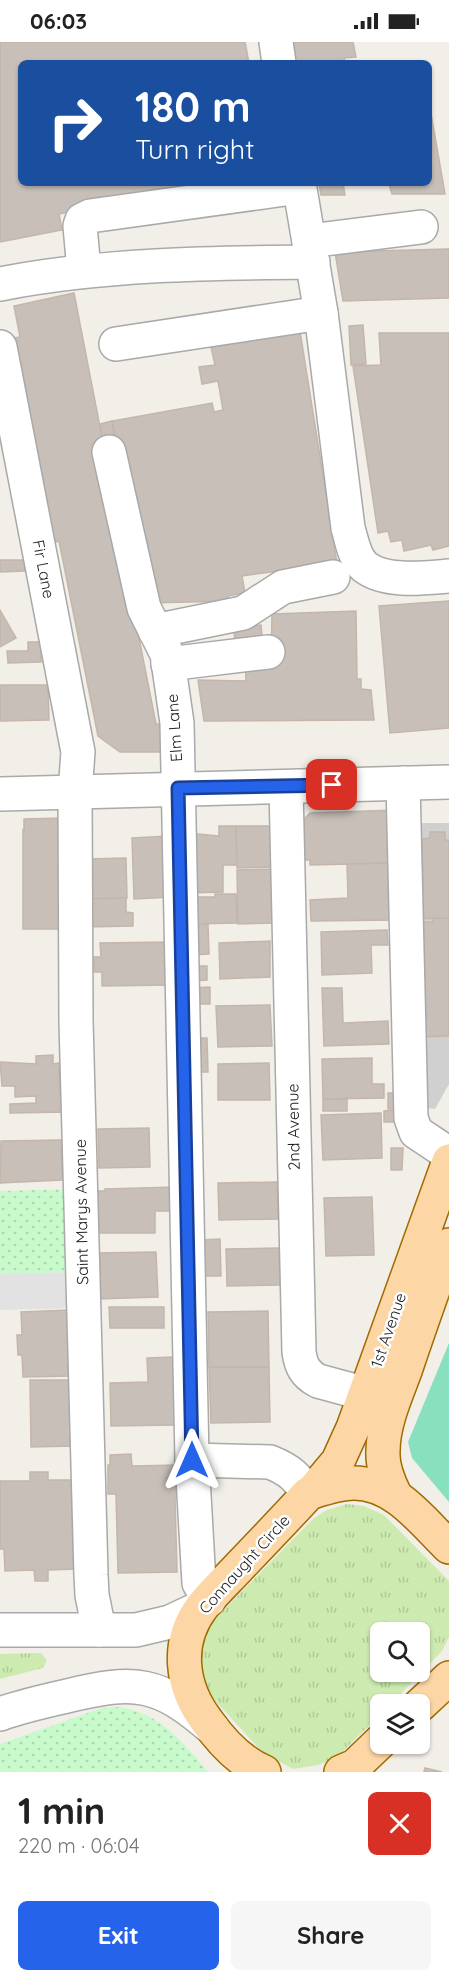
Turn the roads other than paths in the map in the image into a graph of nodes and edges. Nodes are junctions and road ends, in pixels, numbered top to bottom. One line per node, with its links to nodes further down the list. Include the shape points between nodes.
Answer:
1 (276, 42): 2 (street)
2 (279, 60)
3 (292, 186): 7 (street, via 90,216 80,226)
4 (299, 186): 6 (street)
5 (421, 227): 6 (street)
6 (311, 252): 7 (street); 9 (street)
7 (84, 270): 8 (street)
8 (0, 284)
9 (321, 313): 10 (street); 13 (street, via 348,528 355,552 364,566 378,574)
10 (116, 344)
11 (0, 347): 22 (street, Fir Lane, via 73,722 78,752)
12 (109, 452): 15 (street, Elm Lane, via 144,608)
13 (449, 576)
14 (333, 577): 15 (street, via 283,587 243,613)
15 (155, 631): 17 (street, Elm Lane, via 165,647)
16 (268, 652): 17 (street)
17 (168, 664): 21 (street, Elm Lane, via 177,723)
18 (449, 782): 19 (street)
19 (403, 783): 20 (street); 24 (street, via 411,1118 416,1132)
20 (286, 787): 21 (street); 27 (street, 2nd Avenue, via 301,1365 308,1376 318,1381)
21 (178, 788): 22 (street); 28 (street, Elm Lane)
22 (75, 792): 23 (street); 34 (street, Saint Marys Avenue, via 76,1021 89,1528 92,1595)
23 (0, 794)
24 (449, 1154)
25 (449, 1161): 27 (main road, 1st Avenue)
26 (449, 1245): 27 (main road, 1st Avenue)
27 (380, 1397): 29 (main road, 1st Avenue, via 338,1461); 30 (main road, 1st Avenue, via 383,1450)
28 (192, 1460): 29 (street, via 270,1462 296,1476); 32 (street, Elm Lane, via 198,1583)
29 (310, 1493): 30 (main road, via 353,1483); 32 (main road, Connaught Circle)
30 (395, 1494): 31 (main road)
31 (449, 1547)
32 (205, 1603): 34 (street, via 154,1627); 38 (main road, Connaught Circle, via 187,1634 183,1662 190,1693)
33 (0, 1630): 34 (street)
34 (99, 1630)
35 (449, 1678): 36 (main road)
36 (430, 1696)
37 (6, 1710): 38 (street, via 104,1687 127,1686 161,1693)
38 (213, 1729): 40 (main road, Connaught Circle)
39 (370, 1751): 41 (main road)
40 (253, 1768)
41 (348, 1770)

